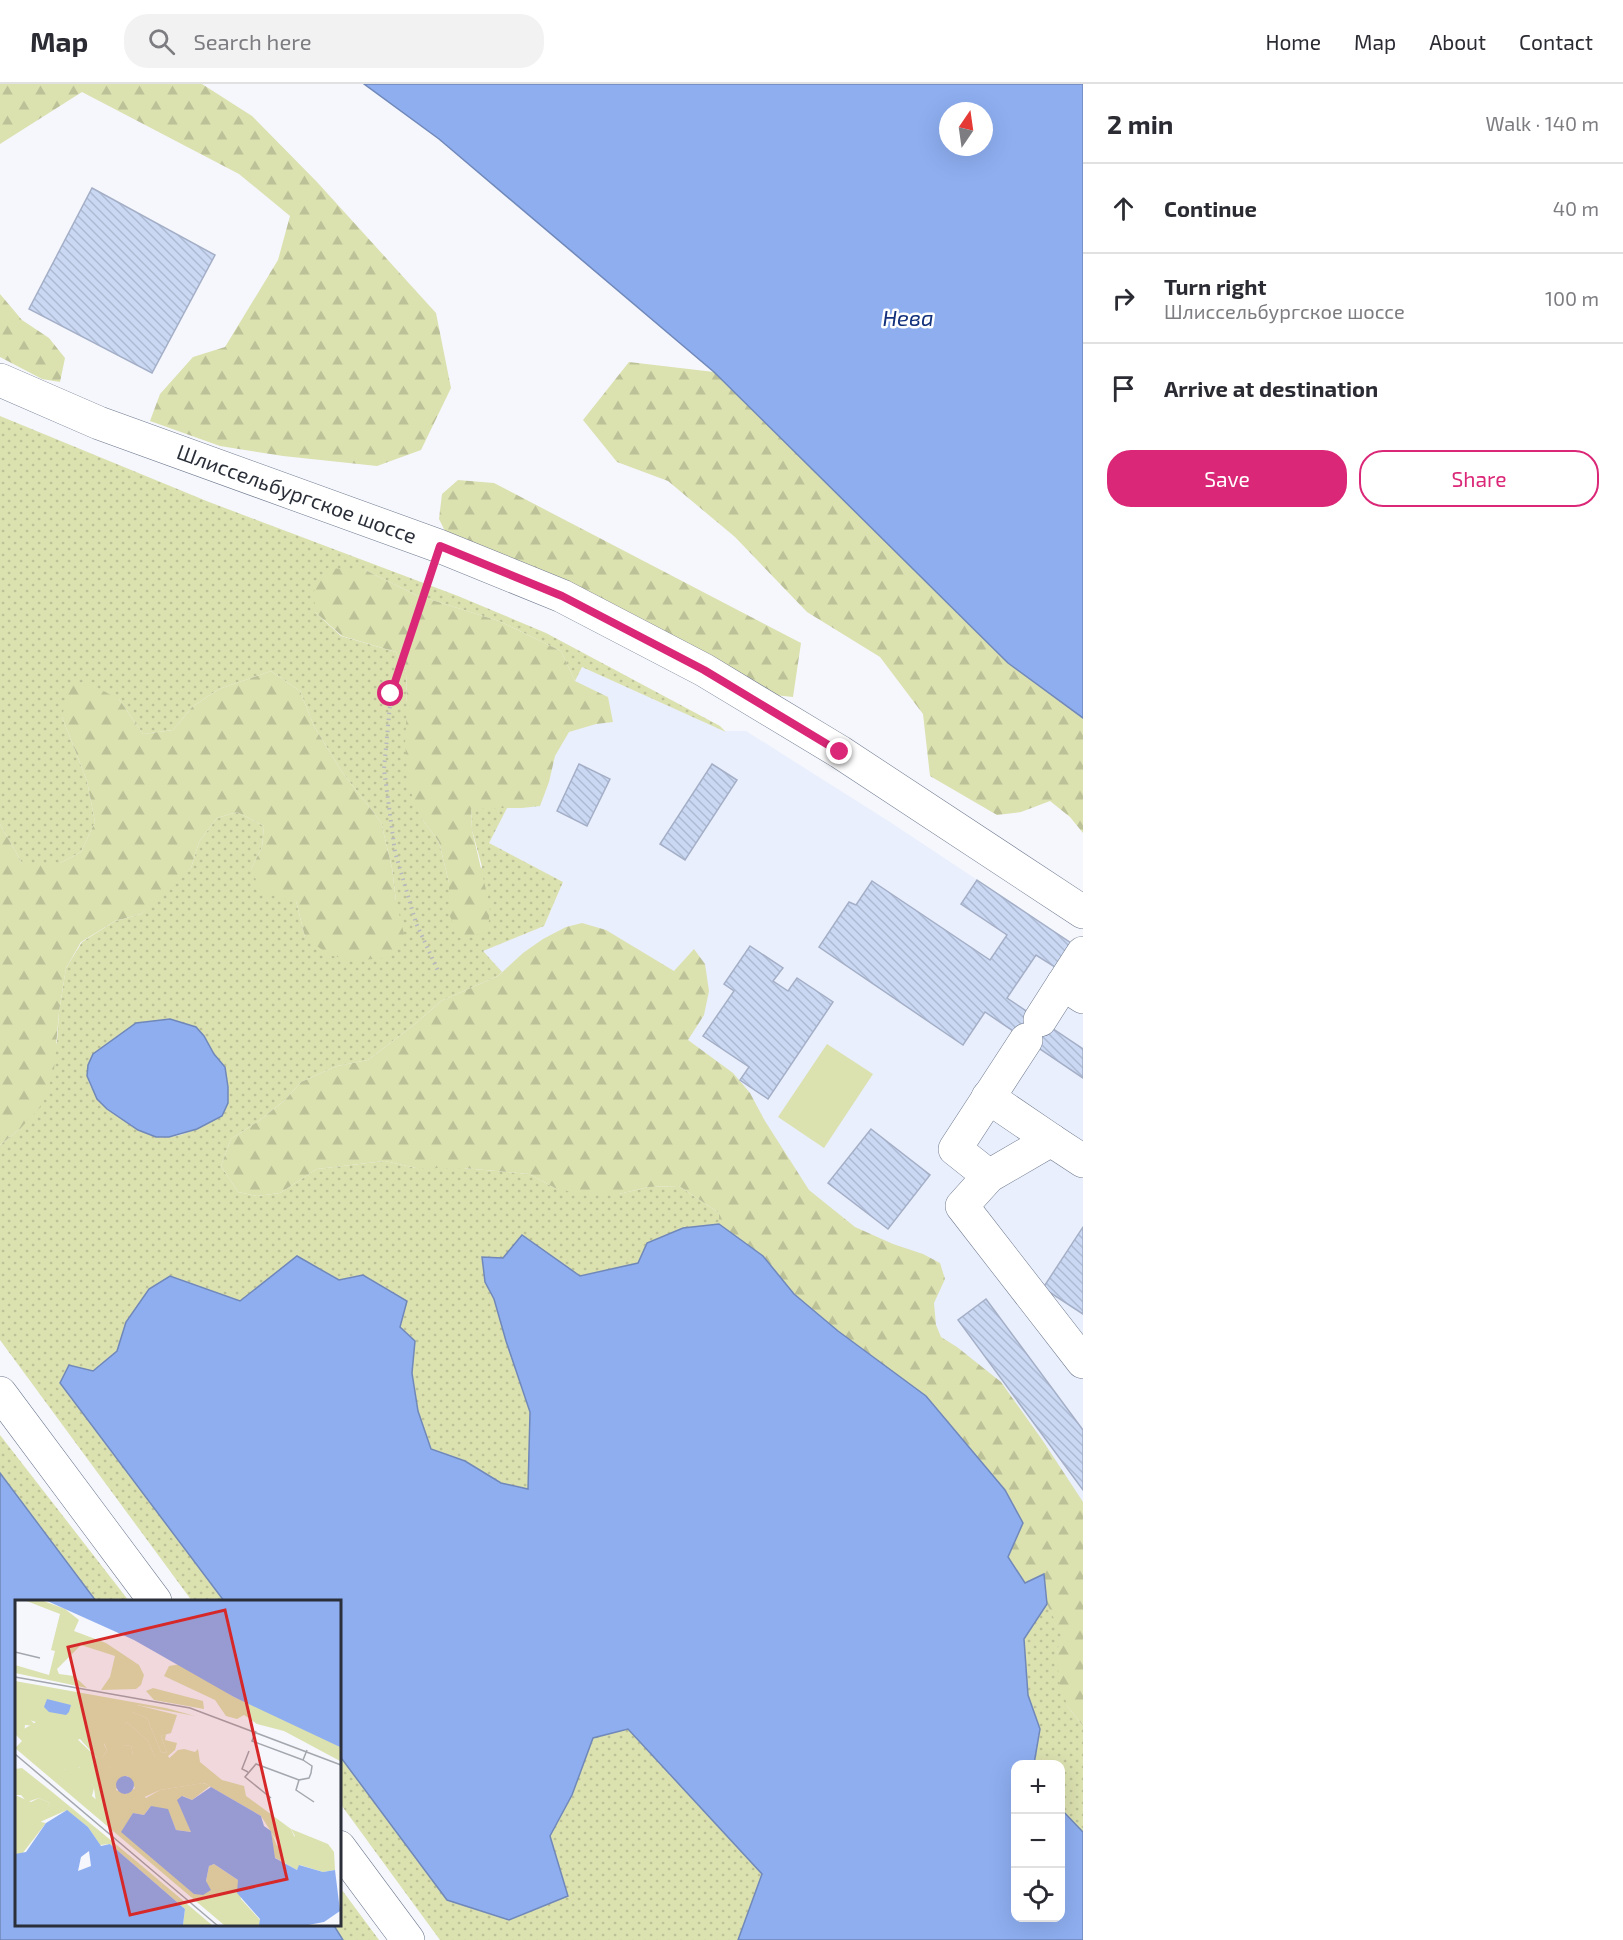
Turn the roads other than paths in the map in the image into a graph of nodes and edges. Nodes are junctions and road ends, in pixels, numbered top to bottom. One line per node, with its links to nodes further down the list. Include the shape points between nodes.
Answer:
1 (0, 380): 2 (street, Шлиссельбургское шоссе, via 99,423 440,546 562,596 704,670 840,752)
2 (1083, 912)
3 (1083, 953): 4 (street)
4 (1073, 991): 5 (street, via 1033,1030)
5 (988, 1097): 6 (street); 8 (street, via 955,1149)
6 (1051, 1140): 7 (street); 8 (street)
7 (1083, 1161)
8 (989, 1176): 9 (street, via 962,1206)
9 (1083, 1362)
10 (0, 1393): 11 (street)
11 (154, 1600)
12 (340, 1848): 13 (street)
13 (408, 1940)

